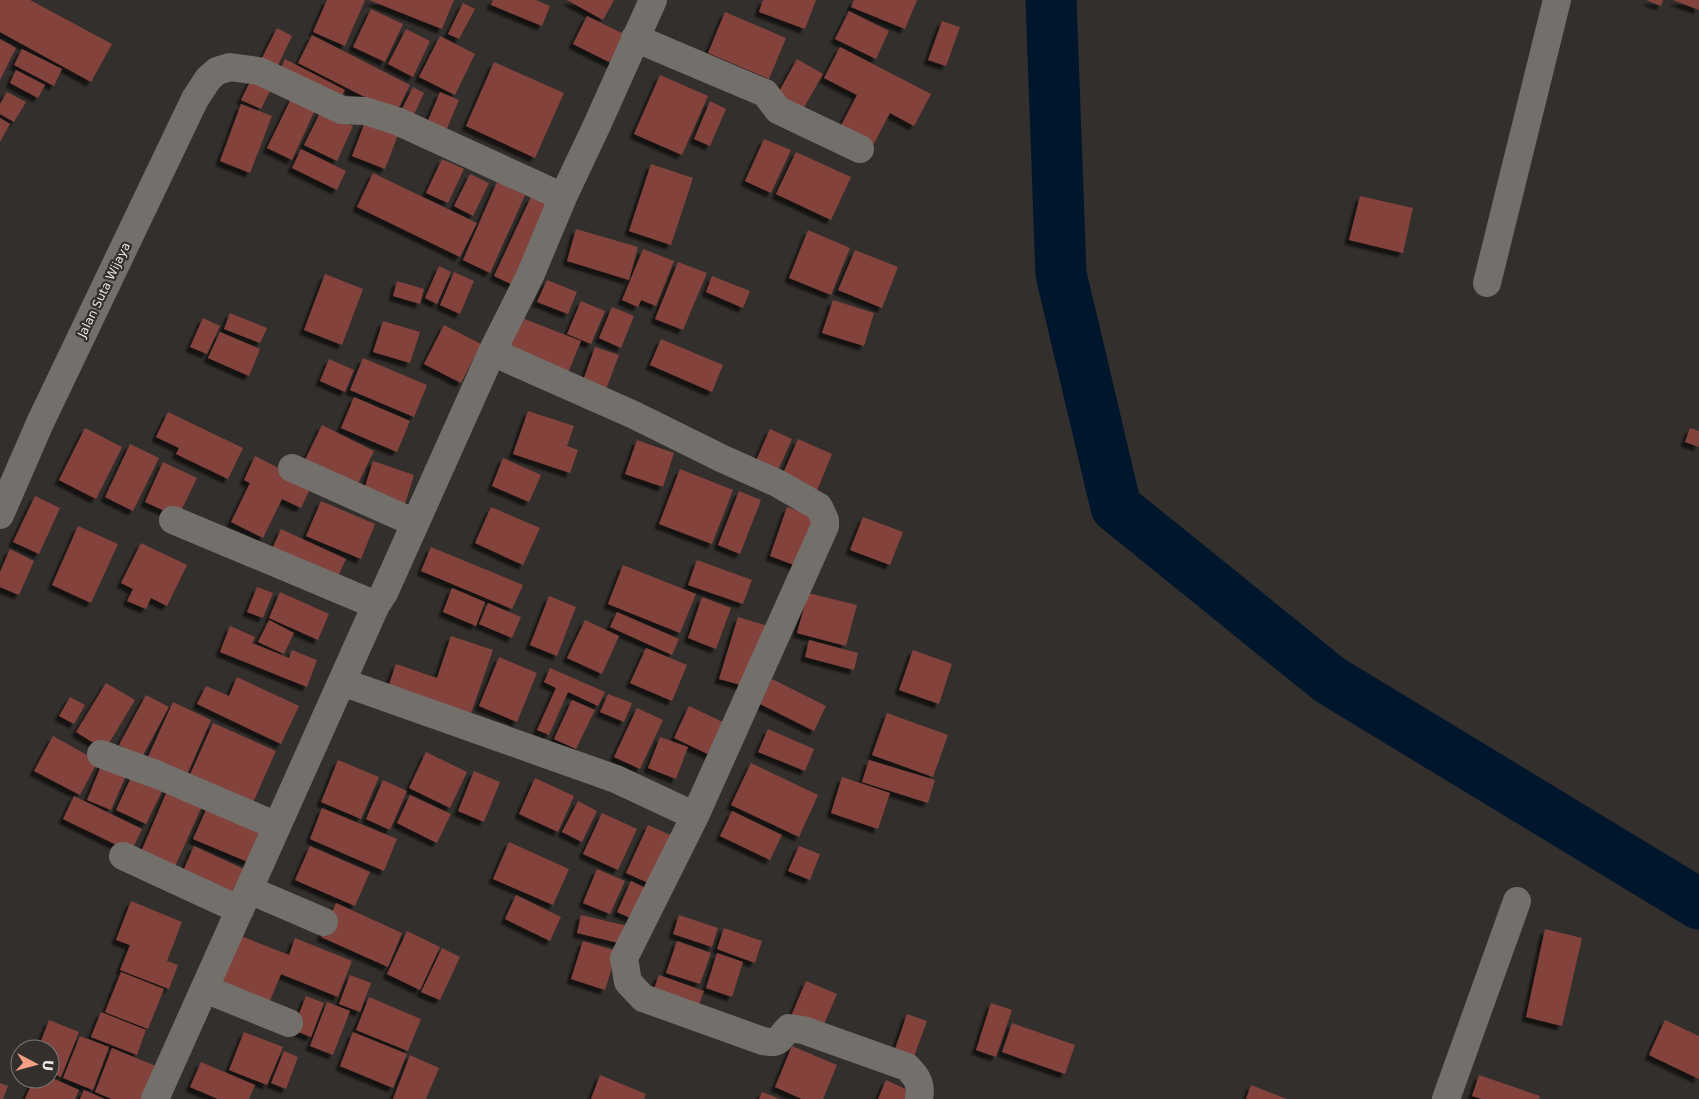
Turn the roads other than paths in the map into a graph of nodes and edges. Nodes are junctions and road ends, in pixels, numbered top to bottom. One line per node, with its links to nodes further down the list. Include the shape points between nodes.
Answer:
1 (653, 0): 3 (street)
2 (1557, 0): 6 (street)
3 (635, 38): 4 (street, via 764,93 778,110); 5 (street)
4 (860, 149)
5 (563, 198): 7 (street, via 530,276); 9 (street, Jalan Suta Wijaya, via 397,121 366,111 342,110 259,71 230,67 216,70 195,99 40,423)
6 (1487, 283)
7 (492, 352): 11 (street); 15 (street, via 634,415 777,484 819,507 825,520)
8 (292, 468): 11 (street)
9 (0, 515)
10 (173, 520): 12 (street)
11 (415, 523): 12 (street)
12 (376, 605): 13 (street)
13 (342, 682): 15 (street, via 616,779); 16 (street)
14 (102, 754): 16 (street)
15 (695, 816): 24 (street, via 624,958 628,982 643,998 763,1041 778,1041 789,1028 794,1028 907,1067 920,1084)
16 (277, 826): 18 (street)
17 (122, 856): 18 (street)
18 (245, 900): 20 (street); 21 (street)
19 (1517, 902): 25 (street)
20 (324, 922)
21 (204, 989): 22 (street); 23 (street)
22 (289, 1024)
23 (156, 1099)
24 (919, 1099)
25 (1446, 1099)

